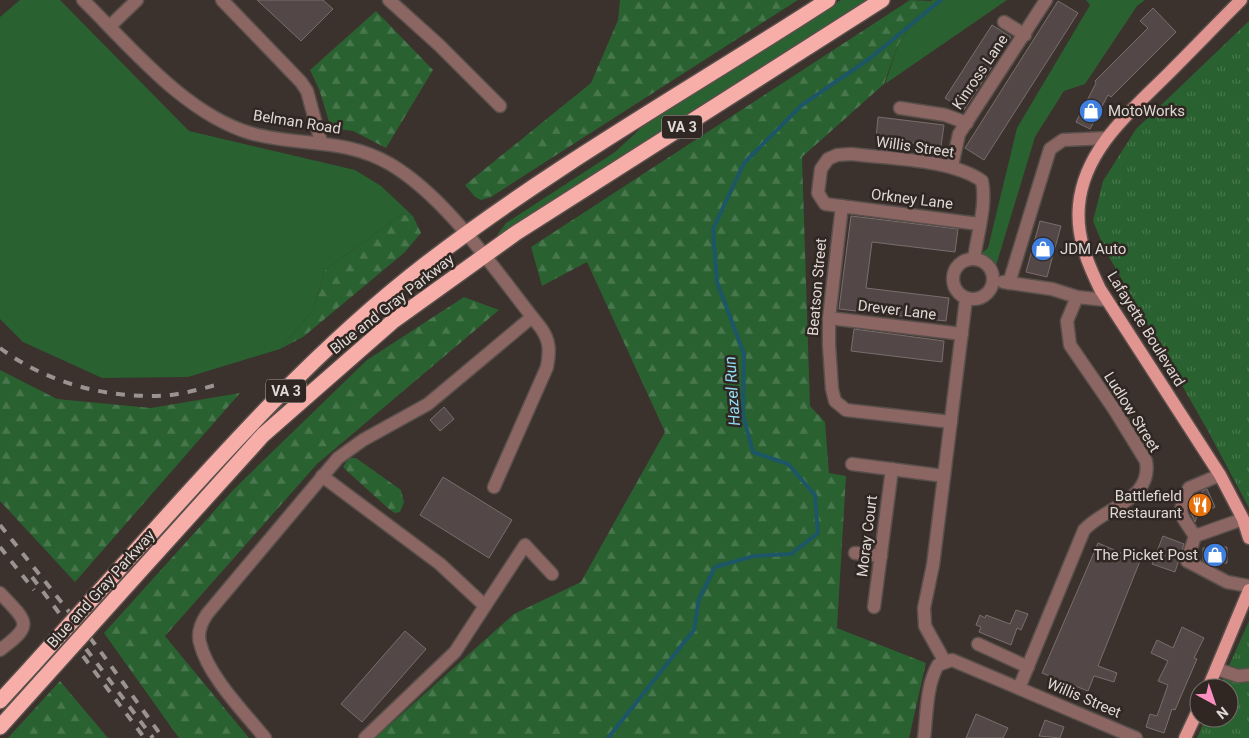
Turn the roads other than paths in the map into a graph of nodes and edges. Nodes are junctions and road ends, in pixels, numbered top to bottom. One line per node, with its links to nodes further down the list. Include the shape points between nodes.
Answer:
1 (83, 0): 10 (street, Belman Road)
2 (137, 0): 10 (street)
3 (222, 0): 16 (street, via 301,82 307,91)
4 (389, 0): 12 (street)
5 (828, 0): 20 (highway, Blue and Gray Parkway / VA 3)
6 (882, 0): 21 (highway, Blue and Gray Parkway / VA 3)
7 (1046, 0): 11 (street, Kinross Lane)
8 (1241, 0): 15 (main road, Lafayette Boulevard)
9 (1004, 22): 11 (street)
10 (110, 26): 16 (street, Belman Road, via 182,96 206,113 250,132)
11 (1025, 35): 14 (street, Kinross Lane)
12 (500, 106)
13 (900, 108): 14 (street, via 945,115)
14 (967, 123): 17 (street, Kinross Lane, via 959,134)
15 (1107, 138): 24 (street, via 1063,140 1050,149); 27 (main road, Lafayette Boulevard, via 1090,167 1082,189 1079,224 1087,261)
16 (321, 142): 20 (street, Belman Road, via 362,151 397,169 418,184)
17 (952, 166): 18 (street, Willis Street, via 836,155 828,159 821,169 818,193 825,204); 19 (street, Willis Street, via 982,181 984,191)
18 (842, 206): 19 (street, Orkney Lane); 29 (street, Beatson Street)
19 (979, 224): 22 (street, Willis Street)
20 (465, 234): 21 (street, Belman Road); 52 (highway, Blue and Gray Parkway / VA 3, bridge, via 388,294 311,364 203,476)
21 (483, 255): 28 (street, Belman Road); 60 (highway, Blue and Gray Parkway / VA 3, bridge, via 392,322 270,429)
22 (974, 259): 23 (street, via 988,265); 26 (street, via 958,264 952,276 955,290)
23 (994, 281): 24 (street); 26 (street, via 988,294)
24 (1009, 283): 25 (street)
25 (1077, 298): 27 (street); 53 (street, Ludlow Street, via 1067,321 1070,345 1114,409 1148,469 1142,486 1132,497 1084,530)
26 (966, 299): 30 (street)
27 (1106, 300): 34 (main road, Lafayette Boulevard)
28 (532, 317): 35 (street, via 428,404 350,449); 37 (street, Belman Road, via 548,339 547,366)
29 (829, 318): 30 (street, Drever Lane); 31 (street, Beatson Street, via 828,345 835,401 846,410)
30 (962, 334): 31 (street)
31 (951, 422): 36 (street)
32 (852, 464): 33 (street)
33 (892, 469): 36 (street); 42 (street, Moray Court)
34 (1220, 475): 38 (main road, Lafayette Boulevard); 39 (street, via 1189,488 1180,505 1182,516)
35 (322, 476): 47 (street, via 440,564); 61 (street, via 207,614 199,633 208,662)
36 (944, 476): 51 (street, via 924,608 925,626)
37 (494, 487)
38 (1243, 519): 39 (street); 40 (main road, Lafayette Boulevard)
39 (1195, 536): 44 (street, via 1187,561 1227,582)
40 (1249, 538)
41 (855, 553): 42 (street)
42 (881, 556): 48 (street, Moray Court)
43 (552, 574): 47 (street, via 525,545)
44 (1249, 586)
45 (1249, 590): 54 (main road)
46 (0, 593): 50 (street, via 22,616 24,626 20,636)
47 (485, 606): 62 (street, via 456,652)
48 (874, 607)
49 (978, 644): 53 (street)
50 (0, 650)
51 (944, 662): 57 (street, Willis Street, via 952,660); 63 (street, via 938,665 931,682)
52 (33, 665): 58 (highway); 59 (highway, Blue and Gray Parkway / VA 3)
53 (1028, 667): 57 (street, Ludlow Street)
54 (1217, 669): 55 (street, via 1238,676); 56 (main road)
55 (1249, 675)
56 (1213, 678)
57 (1020, 688): 64 (street, Willis Street)
58 (0, 695)
59 (0, 701)
60 (0, 726)
61 (265, 738)
62 (366, 738)
63 (924, 738)
64 (1136, 738)

